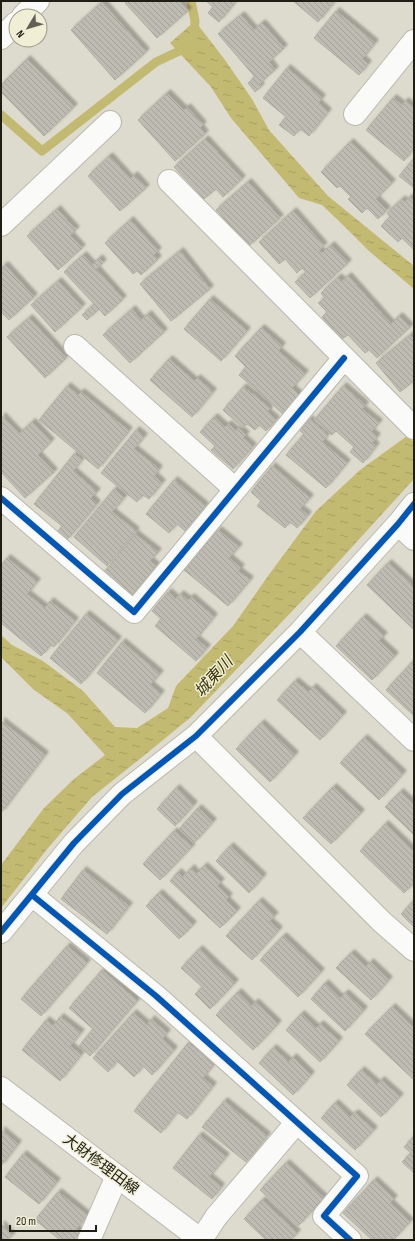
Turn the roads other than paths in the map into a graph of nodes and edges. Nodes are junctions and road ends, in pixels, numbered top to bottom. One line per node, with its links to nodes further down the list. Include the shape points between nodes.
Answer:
1 (414, 40): 2 (street)
2 (355, 114)
3 (110, 122): 5 (street)
4 (169, 181): 7 (street)
5 (1, 226)
6 (75, 346): 9 (street)
7 (344, 358): 8 (street); 9 (street)
8 (411, 424)
9 (235, 490): 10 (street, via 134,612)
10 (1, 498)
11 (414, 504): 12 (street)
12 (398, 524): 13 (street); 14 (street)
13 (414, 539)
14 (300, 632): 15 (street); 16 (street)
15 (196, 736): 17 (street, via 122,794 74,843); 19 (street, via 382,922)
16 (414, 740)
17 (32, 895): 18 (street); 21 (street, via 156,996)
18 (1, 932)
19 (414, 950)
20 (1, 1088): 22 (street, 大財修理田線)
21 (297, 1122): 24 (street, via 216,1217); 25 (street, via 357,1176 324,1216)
22 (116, 1176): 23 (street); 24 (street, 大財修理田線)
23 (89, 1239)
24 (201, 1240)
25 (350, 1240)

